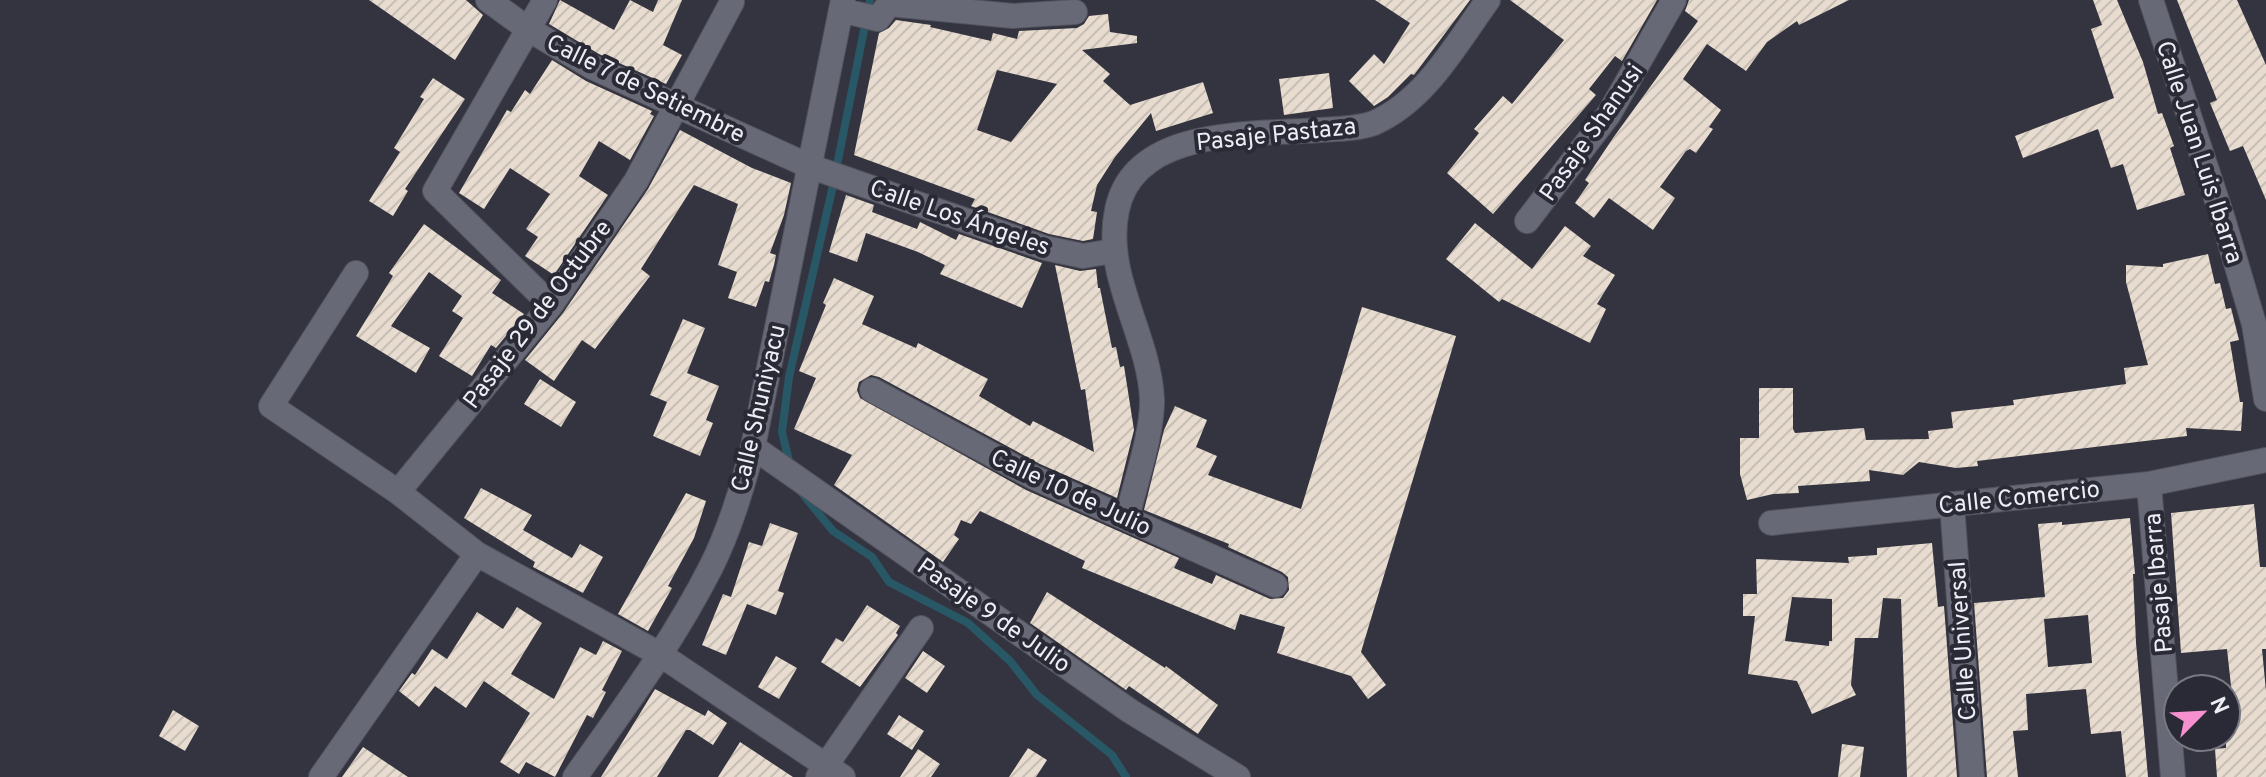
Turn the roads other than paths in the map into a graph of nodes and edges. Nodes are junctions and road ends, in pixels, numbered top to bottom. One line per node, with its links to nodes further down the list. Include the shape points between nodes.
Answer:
1 (488, 0): 9 (street, Calle 7 de Setiembre)
2 (545, 0): 9 (street)
3 (1488, 0): 13 (street, Pasaje Pastaza, via 1426,85 1392,114 1370,124 1179,145 1150,159 1127,184 1117,209)
4 (1674, 0): 12 (street, Pasaje Shanusi, via 1609,114)
5 (2151, 0): 16 (street, Calle Juan Luis Ibarra)
6 (732, 2): 10 (street, Pasaje 29 de Octubre)
7 (842, 5): 8 (street, via 878,19 889,4 1013,16); 11 (street, Calle Shuniyacu)
8 (1075, 12)
9 (528, 29): 10 (street, Calle 7 de Setiembre, via 592,67); 15 (street, via 435,191)
10 (675, 105): 11 (street, Calle 7 de Setiembre); 15 (street, Pasaje 29 de Octubre, via 636,181)
11 (809, 166): 13 (street, Calle Los Ángeles, via 1045,248 1083,256); 19 (street, Calle Shuniyacu)
12 (1527, 221)
13 (1113, 251): 24 (street, Pasaje Pastaza, via 1152,399)
14 (356, 273): 22 (street, via 271,406)
15 (551, 305): 22 (street, Pasaje 29 de Octubre)
16 (2260, 322): 18 (street, Calle Juan Luis Ibarra)
17 (872, 390): 24 (street, Calle 10 de Julio, via 1033,477)
18 (2266, 399)
19 (753, 447): 29 (street, Calle Shuniyacu, via 711,566); 33 (street, Pasaje 9 de Julio, via 1130,711)
20 (2266, 460): 21 (street, Calle Comercio)
21 (2149, 484): 23 (street, Calle Comercio); 35 (street, Pasaje Ibarra)
22 (398, 492): 26 (street)
23 (1952, 504): 25 (street, Calle Comercio); 34 (street, Calle Universal)
24 (1127, 518): 27 (street, Calle 10 de Julio)
25 (1771, 523)
26 (477, 554): 29 (street); 31 (street)
27 (1275, 585)
28 (921, 628): 30 (street)
29 (661, 655): 30 (street); 32 (street, Calle Shuniyacu)
30 (829, 773)
31 (321, 777)
32 (575, 777)
33 (1238, 777)
34 (1972, 777)
35 (2173, 777)

